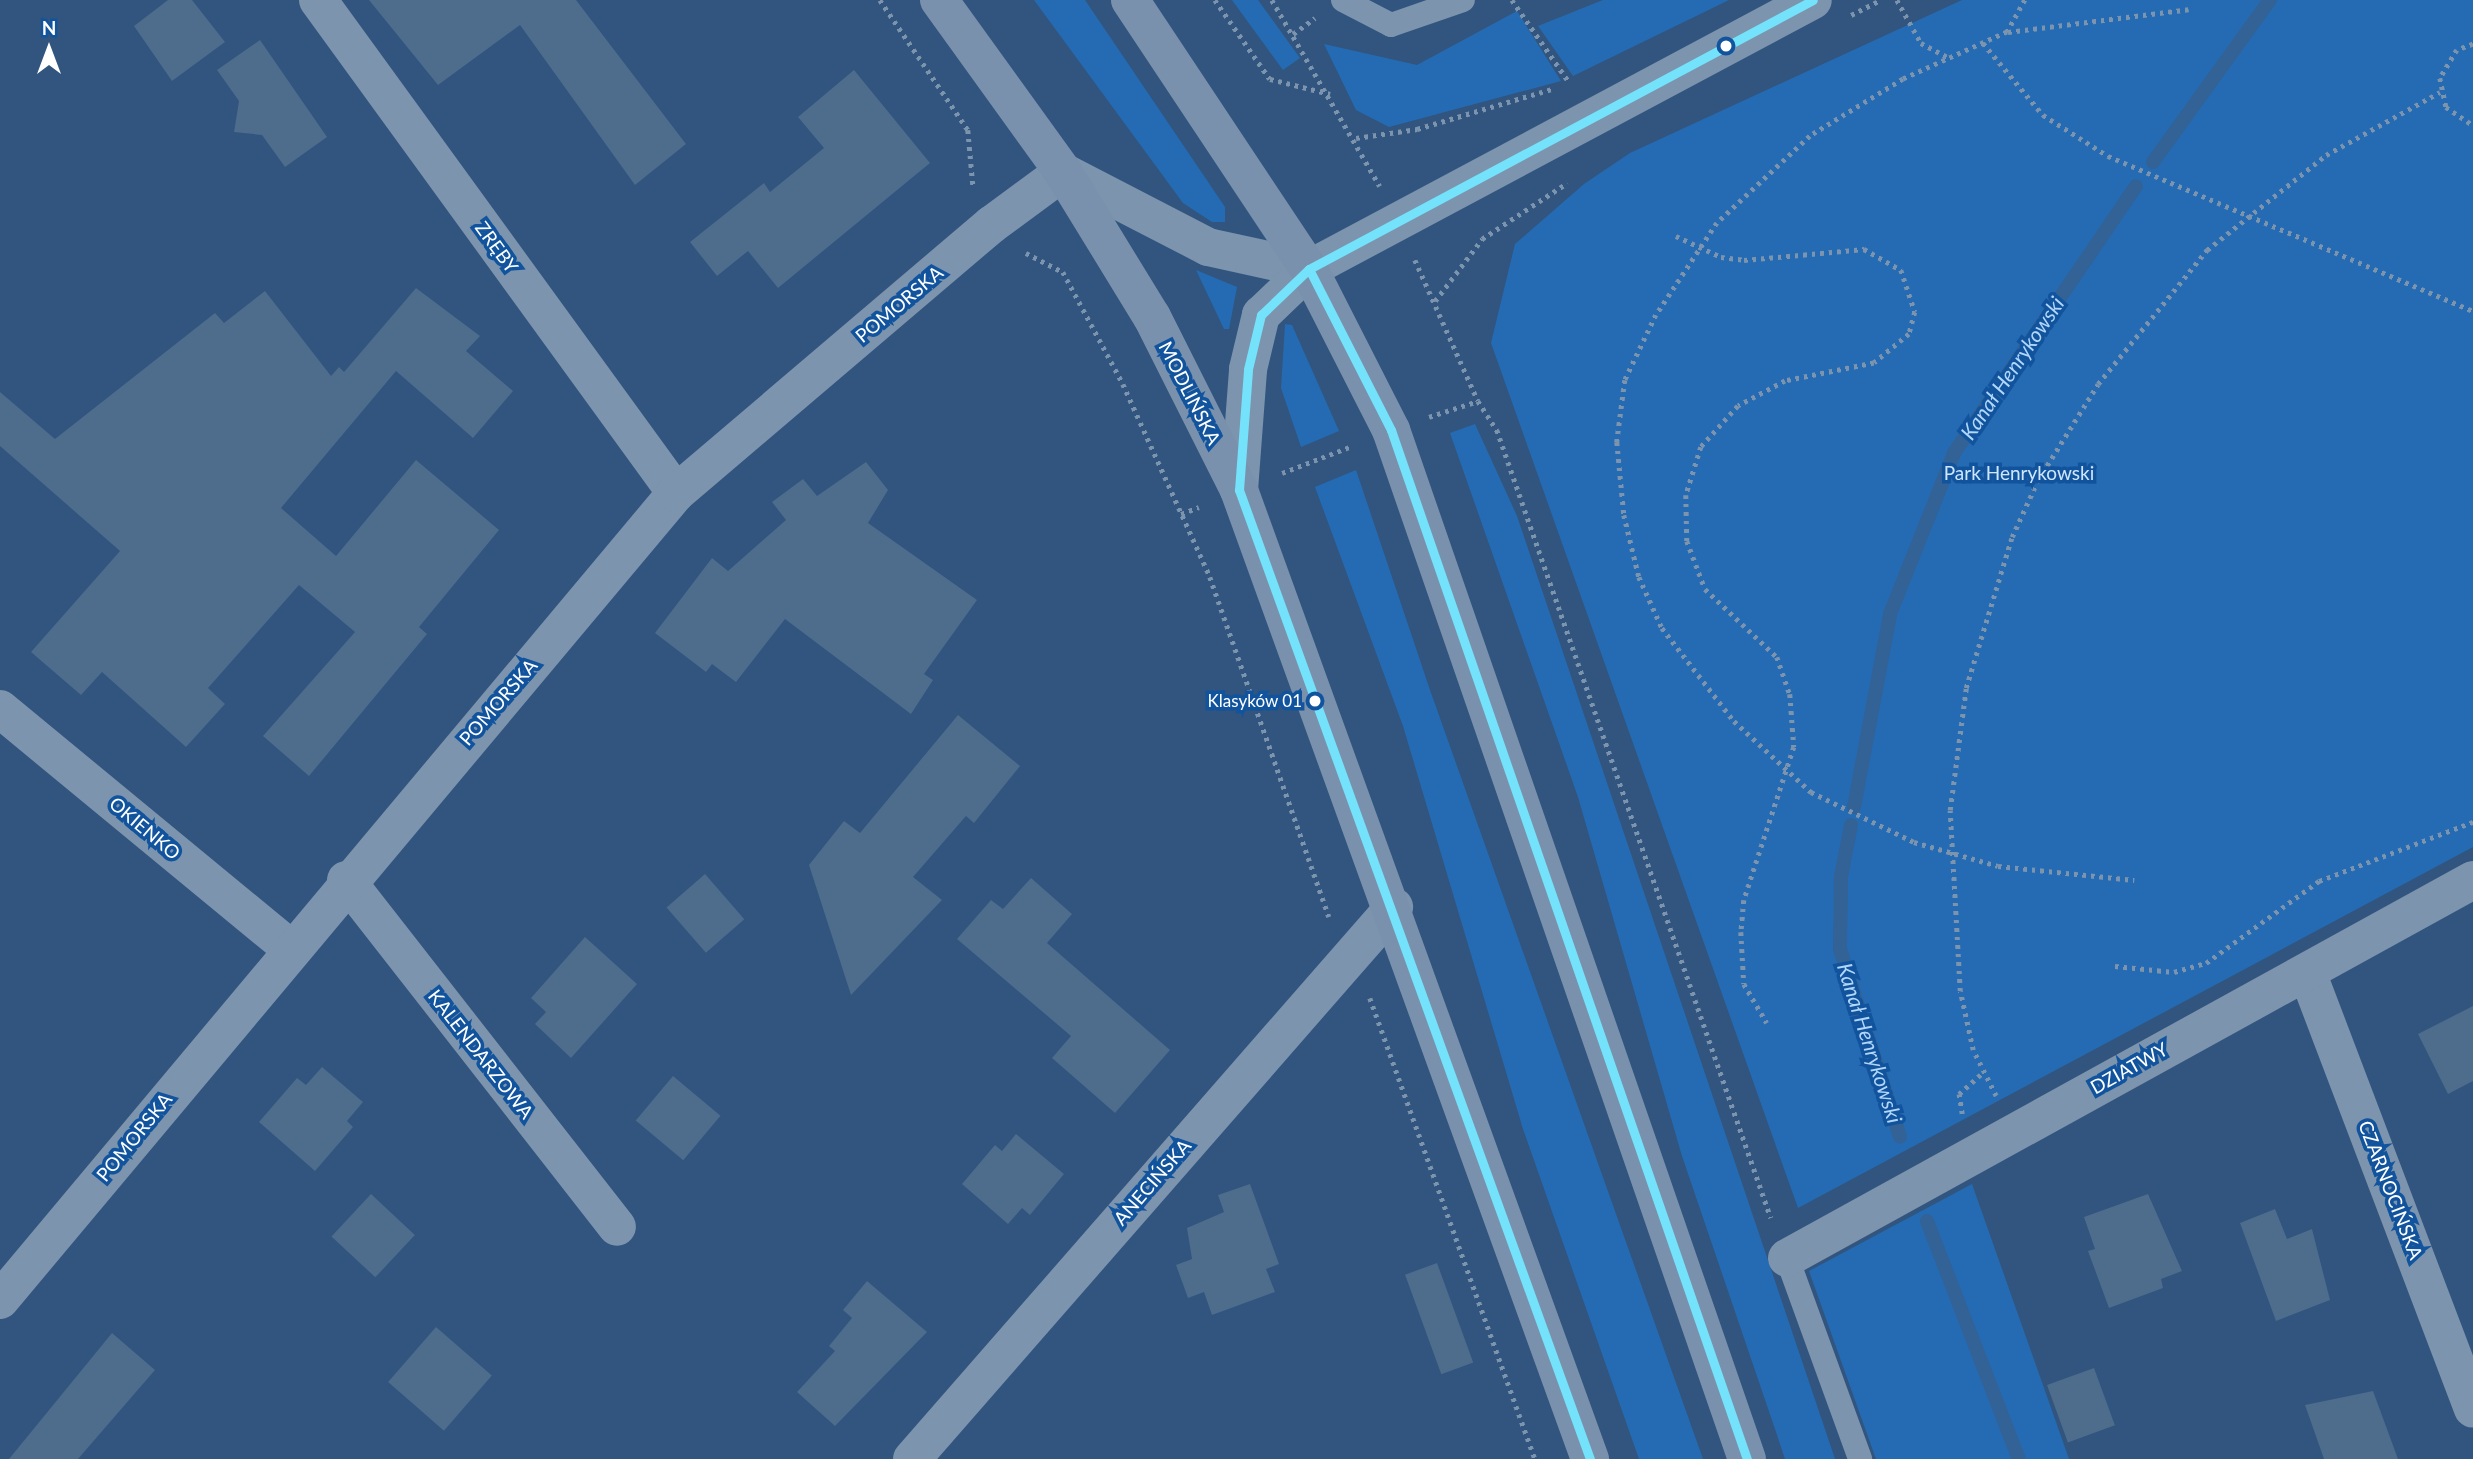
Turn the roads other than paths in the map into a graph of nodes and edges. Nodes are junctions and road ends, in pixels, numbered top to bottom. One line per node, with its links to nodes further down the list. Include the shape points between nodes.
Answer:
1 (318, 0): 10 (street, ZRĘBY)
2 (939, 0): 7 (main road, MODLIŃSKA)
3 (1130, 0): 8 (main road)
4 (1343, 0): 5 (lane, via 1391,25)
5 (1463, 0)
6 (1813, 0): 8 (street)
7 (1063, 172): 8 (street, via 1208,247); 9 (main road, MODLIŃSKA, via 1152,317); 10 (street, POMORSKA, via 991,225)
8 (1309, 269): 9 (street, via 1261,315 1248,369); 23 (main road, via 1391,430)
9 (1239, 490): 14 (main road, MODLIŃSKA)
10 (676, 494): 12 (street, POMORSKA)
11 (0, 709): 15 (street, OKIENKO)
12 (346, 880): 15 (street, POMORSKA); 17 (street, KALENDARZOWA)
13 (2473, 880): 16 (street, DZIATWY)
14 (1394, 907): 21 (street, ANECIŃSKA); 22 (main road, MODLIŃSKA)
15 (290, 948): 19 (street, POMORSKA)
16 (2307, 972): 18 (street, DZIATWY); 20 (street, CZARNOCIŃSKA)
17 (617, 1227)
18 (1787, 1258): 24 (lane)
19 (0, 1300)
20 (2473, 1408)
21 (912, 1459)
22 (1590, 1459)
23 (1747, 1459)
24 (1860, 1459)

